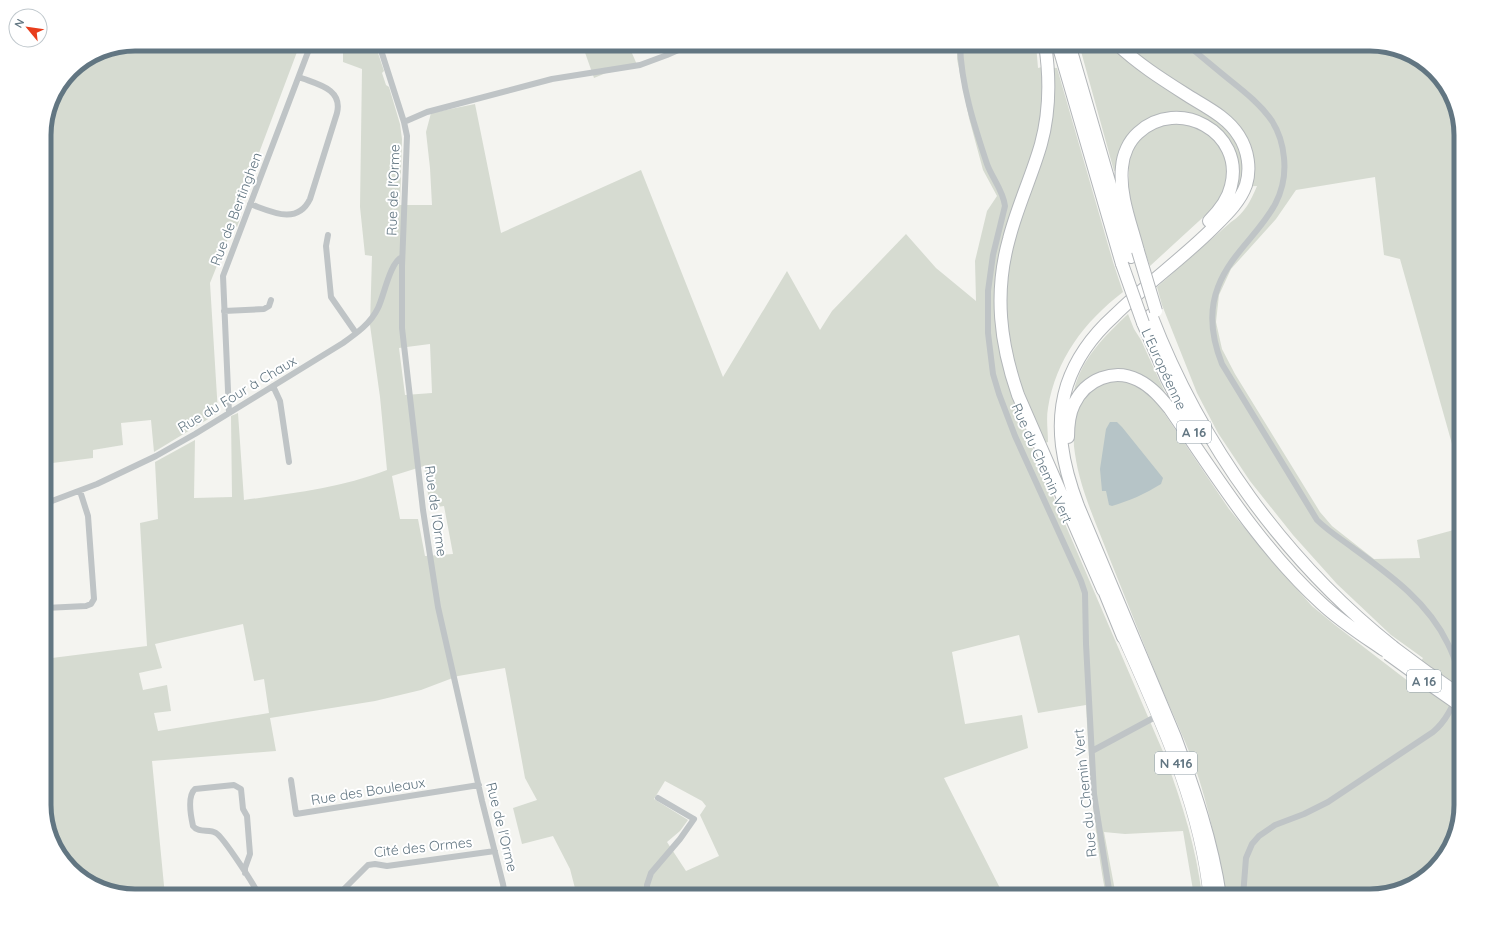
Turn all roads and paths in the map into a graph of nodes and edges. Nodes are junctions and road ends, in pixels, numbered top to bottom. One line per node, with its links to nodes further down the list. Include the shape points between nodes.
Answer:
1 (309, 51): 10 (street, Rue de Bertinghen)
2 (381, 51): 11 (street, Rue de l'Orme)
3 (677, 51): 11 (street, via 640,65 552,79 427,112)
4 (961, 51): 35 (street, Rue du Chemin Vert, via 971,114 1005,206 993,255 988,291 988,333 993,374 1015,436 1085,593)
5 (1046, 51): 26 (highway, via 1049,76 1046,118 1038,154 1006,252 1000,290 1002,329 1009,367 1018,395)
6 (1060, 51): 15 (highway, L'Européenne / A 16)
7 (1071, 51): 15 (highway, L'Européenne / A 16)
8 (1125, 51): 25 (highway, via 1142,66 1230,125 1244,145 1249,170 1246,185 1232,208 1204,237 1102,327 1081,355 1067,384 1061,416 1063,457 1078,506)
9 (1194, 51): 30 (street, via 1257,103 1273,123 1284,155 1284,178 1278,200 1267,219 1227,269 1218,288 1212,320 1215,343 1222,364 1318,520 1421,603 1446,639)
10 (299, 77): 12 (street, Rue de Bertinghen); 12 (street, via 329,89 335,95 338,105 310,198 301,209 286,215)
11 (404, 122): 14 (street, Rue de l'Orme, via 407,143)
12 (250, 204): 17 (street, Rue de Bertinghen, via 223,276)
13 (328, 235): 19 (street, via 326,246 332,297)
14 (402, 257): 19 (street, Rue du Four à Chaux, via 394,265 376,312); 37 (street, Rue de l'Orme, via 404,349 434,586)
15 (1130, 257): 18 (highway, L'Européenne / A 16, bridge); 18 (highway, bridge); 26 (highway, via 1122,184 1122,167 1127,148 1136,135 1155,121 1163,119 1180,117 1195,120 1211,128 1222,139 1231,160 1231,185 1224,202 1201,229 1087,334 1067,366 1056,403 1053,433 1058,467 1072,510)
16 (271, 300): 17 (street, via 269,306 264,309)
17 (224, 311): 21 (street, Rue de Bertinghen)
18 (1150, 317): 29 (highway, A 16, via 1174,359 1206,430 1239,482 1292,550); 29 (highway, L'Européenne / A 16, via 1167,380 1218,470 1284,556 1347,621)
19 (356, 333): 20 (street, Rue du Four à Chaux)
20 (273, 386): 21 (street, Rue du Four à Chaux); 22 (street, via 280,401)
21 (229, 413): 23 (street, Rue du Four à Chaux, via 156,456)
22 (289, 462)
23 (80, 491): 24 (street, Rue du Four à Chaux); 27 (street, via 88,516 94,599 86,606)
24 (51, 501)
25 (1108, 578): 29 (highway, via 1076,482 1069,451 1068,430 1074,403 1084,389 1105,376 1122,375 1143,383 1170,409 1244,515 1277,557 1307,589 1346,624); 47 (highway, via 1189,775 1203,820)
26 (1110, 605): 28 (highway)
27 (51, 609)
28 (1123, 637): 34 (highway, N 416)
29 (1388, 650): 31 (highway, A 16, bridge); 33 (highway, A 16, bridge)
30 (1454, 658)
31 (1454, 691)
32 (1454, 699): 48 (street, via 1445,719 1433,732 1328,802 1275,825 1255,840 1246,858)
33 (1454, 701)
34 (1157, 716): 35 (street); 46 (highway, N 416, via 1191,805)
35 (1092, 751): 45 (street, Rue du Chemin Vert, via 1094,794)
36 (291, 780): 37 (street, Rue des Bouleaux, via 296,814)
37 (479, 785): 39 (street, Rue de l'Orme)
38 (658, 798): 44 (street, via 694,819 651,872)
39 (495, 851): 42 (street, Cité des Ormes, via 390,865 370,864); 43 (street, Rue de l'Orme)
40 (245, 873): 40 (street, via 250,854 247,815 243,809 241,789 234,785 195,789 191,797 193,826 198,830 218,834); 41 (street)
41 (255, 889)
42 (344, 889)
43 (504, 889)
44 (647, 889)
45 (1109, 889)
46 (1208, 889)
47 (1219, 889)
48 (1244, 889)

